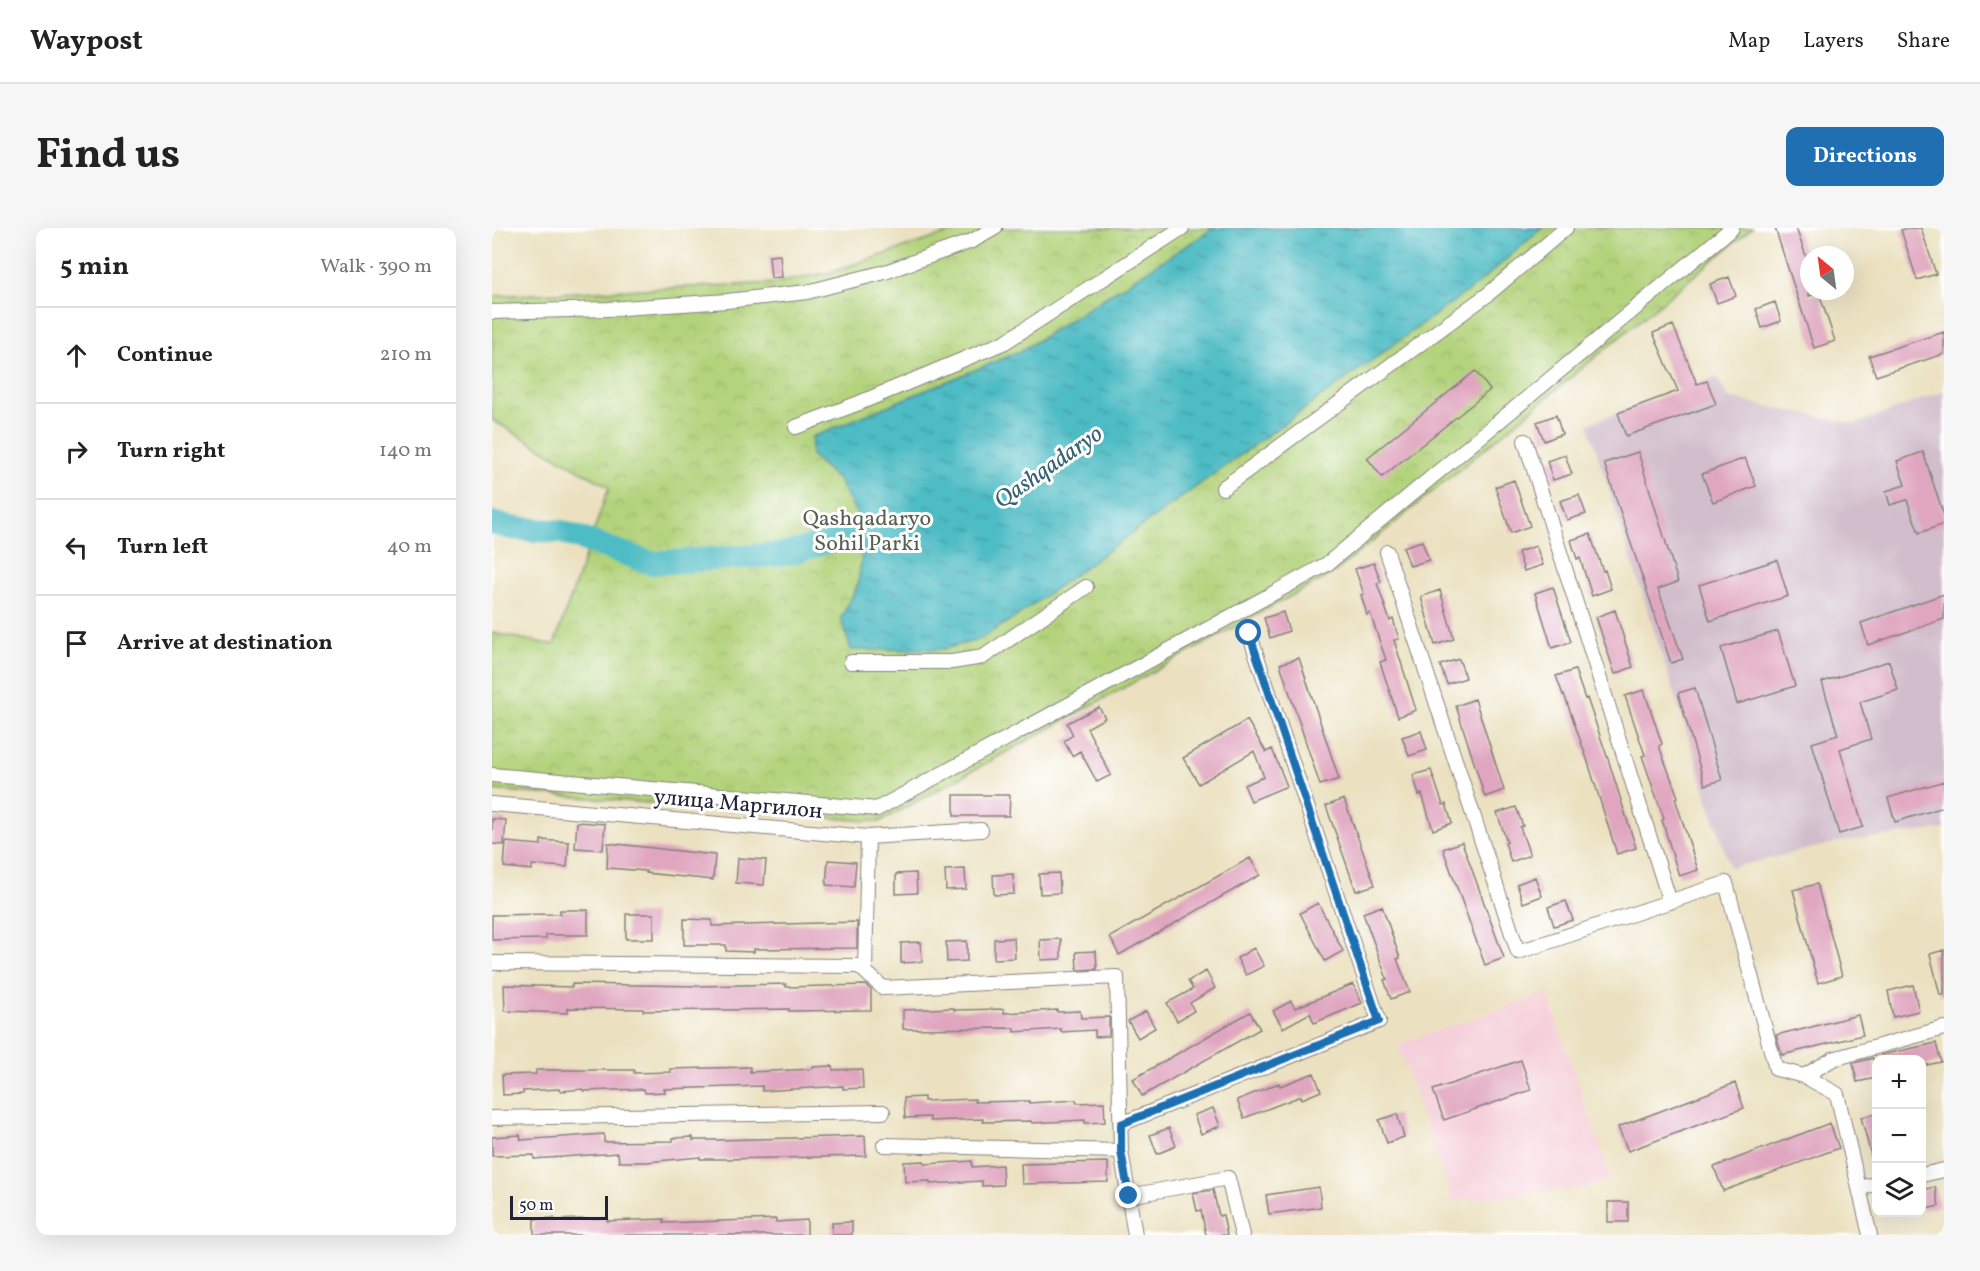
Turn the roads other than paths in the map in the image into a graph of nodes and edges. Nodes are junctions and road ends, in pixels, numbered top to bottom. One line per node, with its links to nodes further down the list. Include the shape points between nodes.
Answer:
1 (995, 228): 5 (street, via 972,241 885,272 807,292 608,309)
2 (1182, 228): 6 (street, via 1005,342)
3 (1566, 228): 8 (street, via 1487,295)
4 (1732, 228): 13 (street, via 1327,564 877,809)
5 (492, 312)
6 (796, 427)
7 (1525, 441): 17 (street)
8 (1223, 488)
9 (1387, 552): 17 (street, via 1518,952)
10 (1086, 587): 12 (street, via 982,657 952,662)
11 (1249, 633): 24 (street, via 1379,1021)
12 (851, 662)
13 (492, 774)
14 (492, 804): 16 (street, улица Маргилон)
15 (981, 830): 16 (street, улица Маргилон)
16 (868, 837): 19 (street)
17 (1670, 902): 21 (street, via 1726,884 1776,1069)
18 (492, 963): 19 (street, via 859,966)
19 (865, 971): 24 (street, via 883,988 1117,976)
20 (1944, 1028): 21 (street, via 1833,1059)
21 (1804, 1076): 30 (street, via 1837,1094)
22 (883, 1112): 23 (street)
23 (492, 1118)
24 (1121, 1124): 26 (street)
25 (884, 1145): 26 (street)
26 (1121, 1151): 31 (street)
27 (1944, 1170): 28 (street)
28 (1926, 1174)
29 (1872, 1185): 30 (street)
30 (1859, 1188): 34 (street)
31 (1129, 1196): 32 (street); 33 (street, via 1228,1178)
32 (1135, 1235)
33 (1242, 1235)
34 (1870, 1235)

